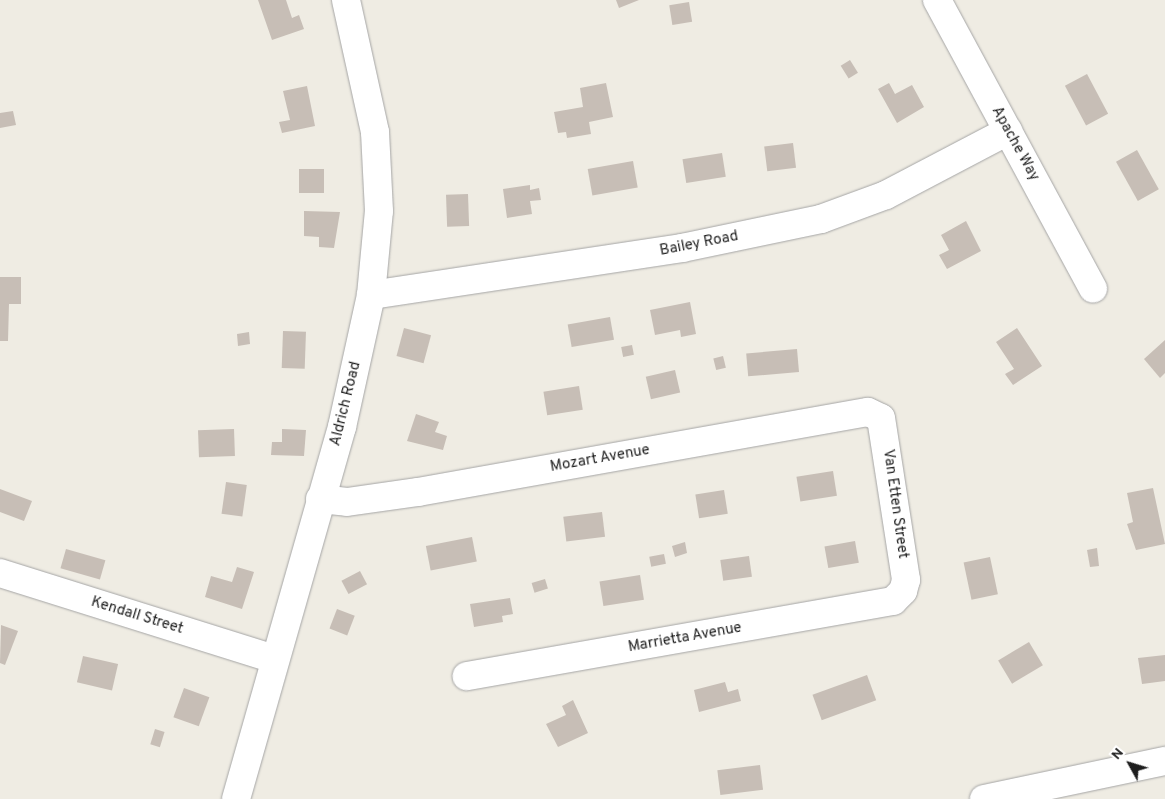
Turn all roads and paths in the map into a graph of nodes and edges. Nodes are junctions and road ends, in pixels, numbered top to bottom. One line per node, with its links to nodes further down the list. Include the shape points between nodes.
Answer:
1 (346, 0): 5 (street, Aldrich Road, via 376,141 379,211)
2 (936, 0): 3 (street, Apache Way)
3 (1008, 131): 4 (street, Apache Way); 5 (street, Bailey Road, via 886,195 821,219 682,248)
4 (1093, 288)
5 (371, 295): 7 (street, Aldrich Road)
6 (878, 414): 7 (street, Mozart Avenue, via 409,493 347,502); 9 (street, Van Etten Street, via 906,580)
7 (320, 498): 10 (street, Aldrich Road)
8 (0, 573): 10 (street, Kendall Street)
9 (901, 595): 11 (street, Marrietta Avenue, via 886,604)
10 (275, 659): 13 (street, Aldrich Road)
11 (467, 676)
12 (1165, 761): 14 (street)
13 (236, 799)
14 (984, 799)

